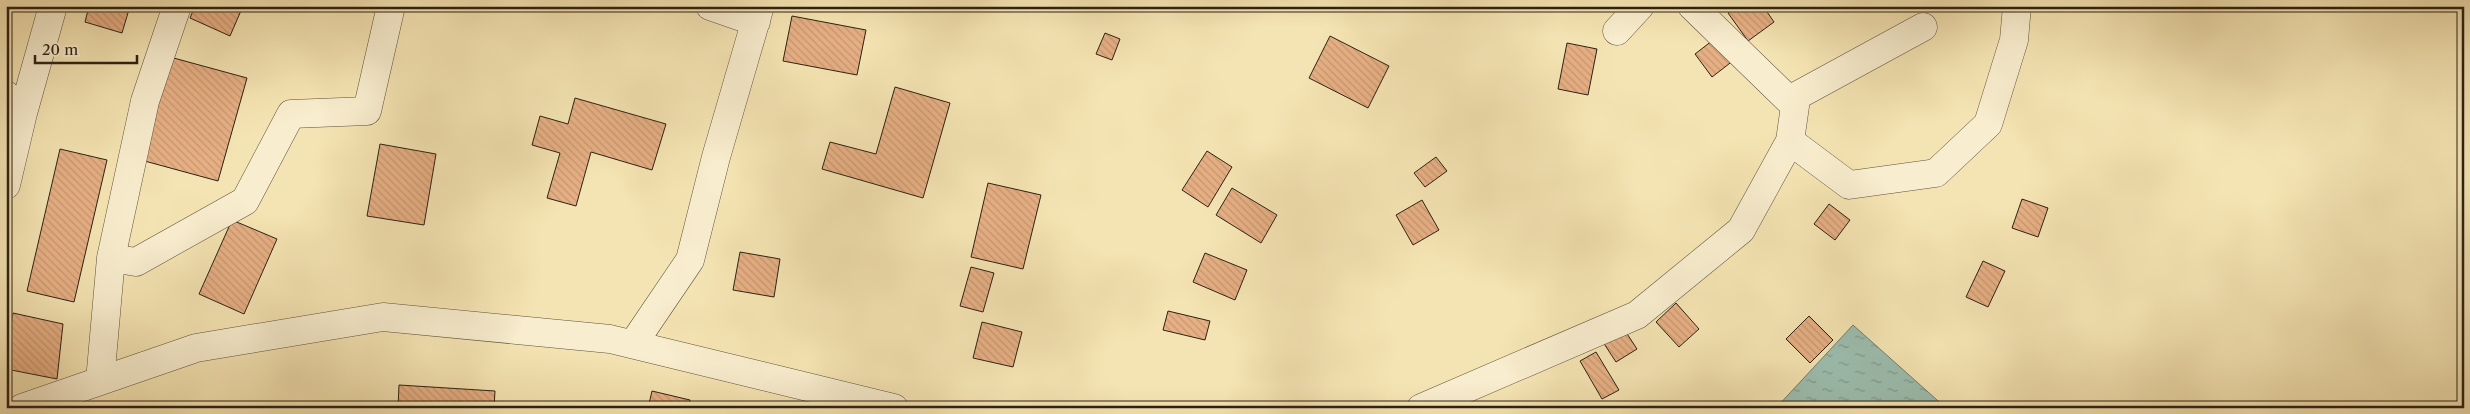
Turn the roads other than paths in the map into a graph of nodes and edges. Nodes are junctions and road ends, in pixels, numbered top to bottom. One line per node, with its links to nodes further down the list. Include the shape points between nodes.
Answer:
1 (53, 6): 12 (street)
2 (178, 6): 15 (street, via 145,101)
3 (391, 6): 15 (street, via 367,111 291,114 245,201 136,262)
4 (710, 6): 8 (street)
5 (1640, 6): 10 (street)
6 (1692, 6): 11 (street)
7 (2017, 6): 13 (street, via 2014,40 1988,124 1936,173 1848,185)
8 (758, 14): 16 (street, via 690,260)
9 (1923, 27): 11 (street)
10 (1617, 31)
11 (1789, 100): 13 (street, via 1795,106)
12 (15, 104): 14 (street)
13 (1790, 141): 20 (street, via 1741,230 1637,315)
14 (6, 185)
15 (111, 258): 17 (street)
16 (633, 344): 17 (street, via 610,339 383,317 196,348); 19 (street)
17 (100, 381): 18 (street)
18 (22, 408)
19 (894, 408)
20 (1421, 408)

